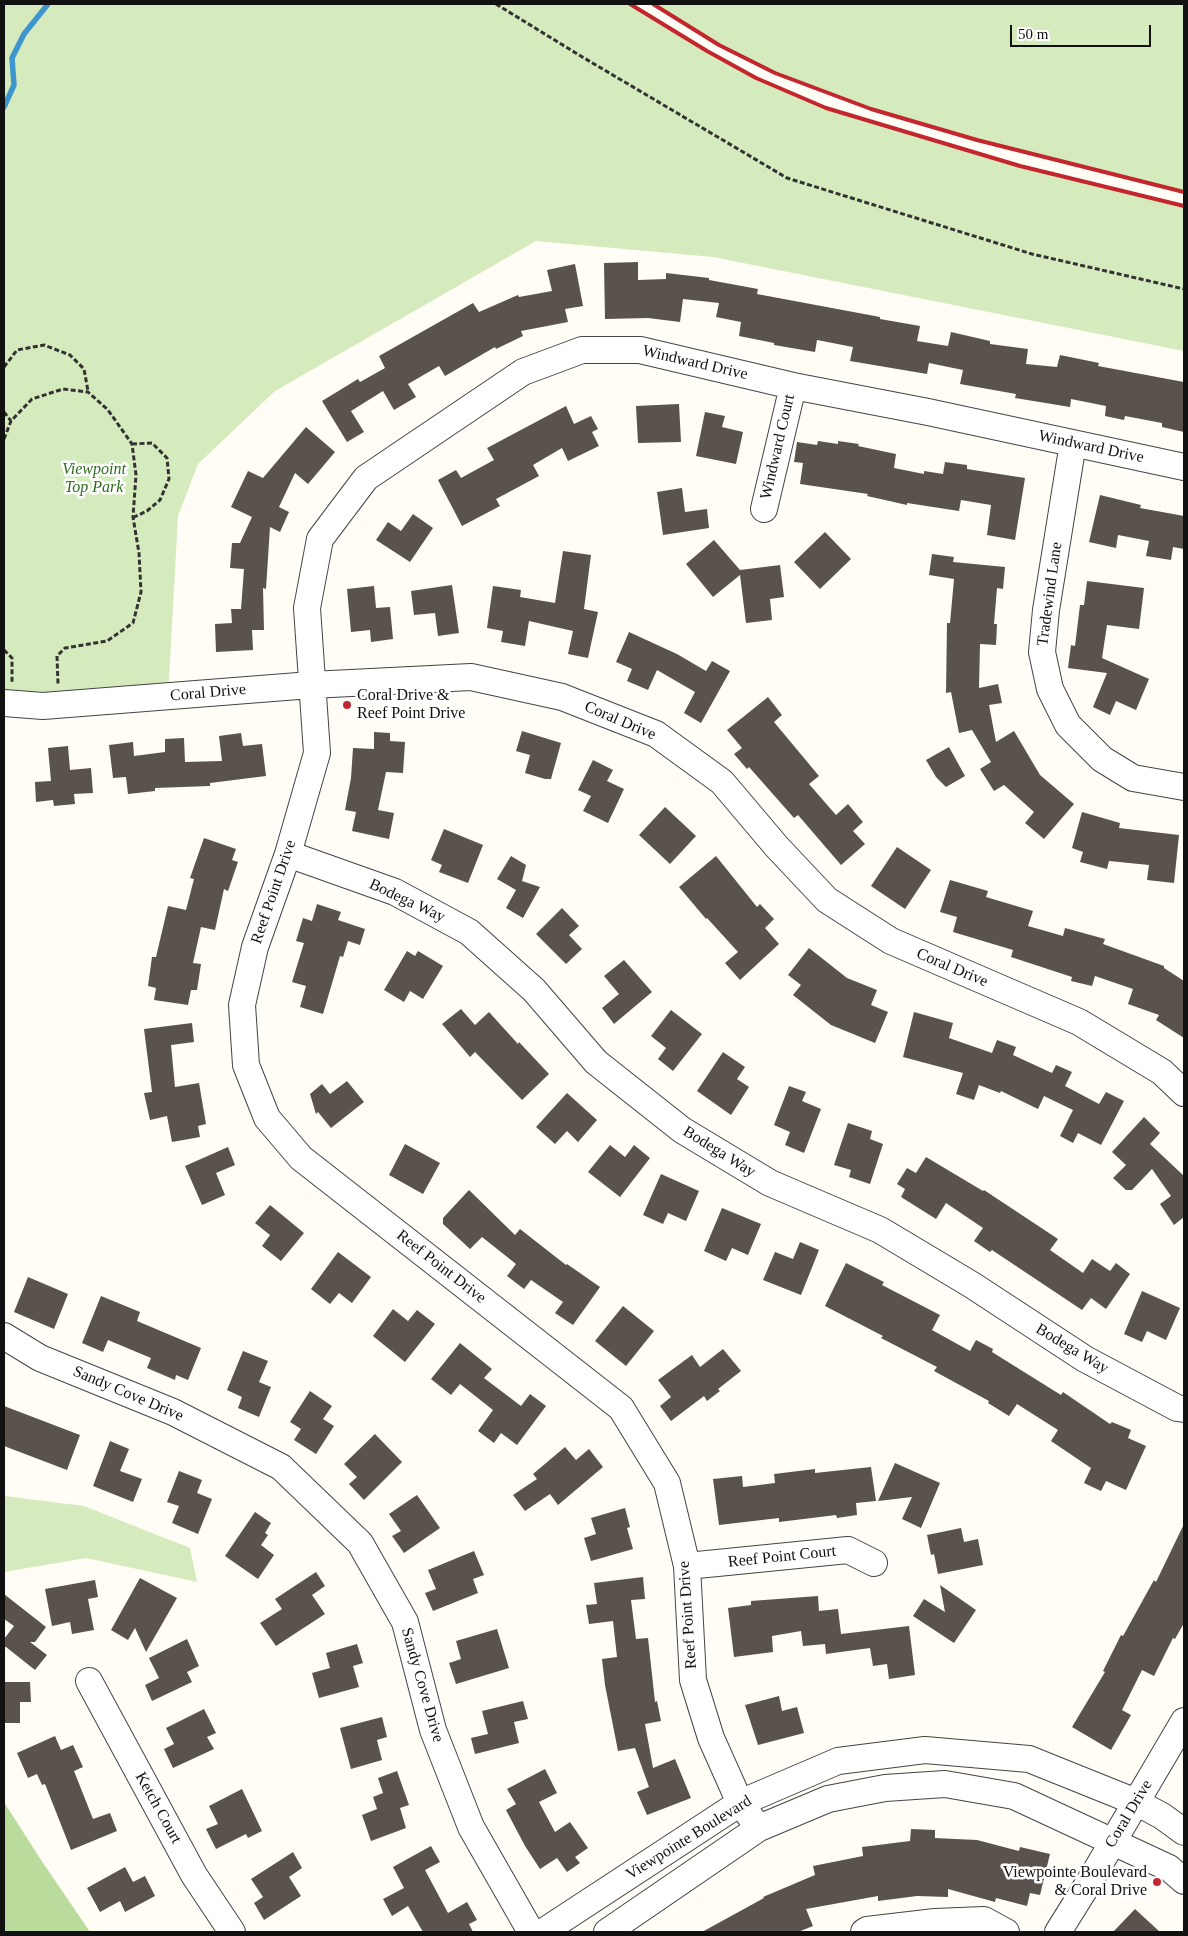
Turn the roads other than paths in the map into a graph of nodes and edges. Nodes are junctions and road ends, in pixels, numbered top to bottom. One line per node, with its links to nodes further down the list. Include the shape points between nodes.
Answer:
1 (793, 386): 2 (street, Windward Drive); 4 (street, Windward Court); 5 (street, Windward Drive, via 640,350 582,350 524,372 366,478 320,539 307,608)
2 (1073, 443): 3 (street, Windward Drive); 7 (street, Tradewind Lane, via 1045,618 1042,652 1050,689 1068,725 1102,759 1133,778)
3 (1184, 467)
4 (764, 509)
5 (311, 685): 6 (street, Coral Drive, via 43,706); 8 (street, Reef Point Drive, via 316,754); 9 (street, Coral Drive, via 471,677 562,697 656,734 722,782 827,900 892,941 1079,1022 1162,1072)
6 (8, 703)
7 (1184, 787)
8 (288, 854): 11 (street, Bodega Way, via 394,892 469,932 534,990 596,1062 682,1130 770,1183 880,1230 1085,1359); 13 (street, Reef Point Drive, via 255,947 242,1005 246,1065 267,1118 301,1158 621,1408 667,1483)
9 (1184, 1092)
10 (4, 1336): 23 (street, Sandy Cove Drive, via 40,1358 173,1412 281,1467 360,1543 405,1622 433,1730 471,1828)
11 (1184, 1409)
12 (874, 1563): 13 (street, Reef Point Court, via 848,1550)
13 (687, 1566): 17 (street, Reef Point Drive, via 693,1680 711,1738)
14 (88, 1681): 22 (street, Ketch Court, via 194,1875)
15 (1184, 1721): 16 (street, Coral Drive)
16 (1136, 1802): 17 (street, Viewpointe Boulevard, via 1029,1759 925,1750 838,1761); 19 (street, Viewpointe Boulevard); 20 (street, Coral Drive)
17 (740, 1803): 18 (street, Reef Point Drive); 24 (street, Viewpointe Boulevard)
18 (760, 1828): 20 (street, Viewpointe Boulevard, via 828,1799 885,1788 945,1784 1014,1796); 25 (street, Viewpointe Boulevard)
19 (1184, 1832)
20 (1113, 1841): 21 (street, Viewpointe Boulevard, via 1170,1868); 28 (street, Coral Drive)
21 (1184, 1881)
22 (232, 1932)
23 (531, 1932)
24 (543, 1932)
25 (607, 1932)
26 (864, 1932): 27 (street, via 935,1922 984,1920)
27 (1006, 1932)
28 (1058, 1932)

